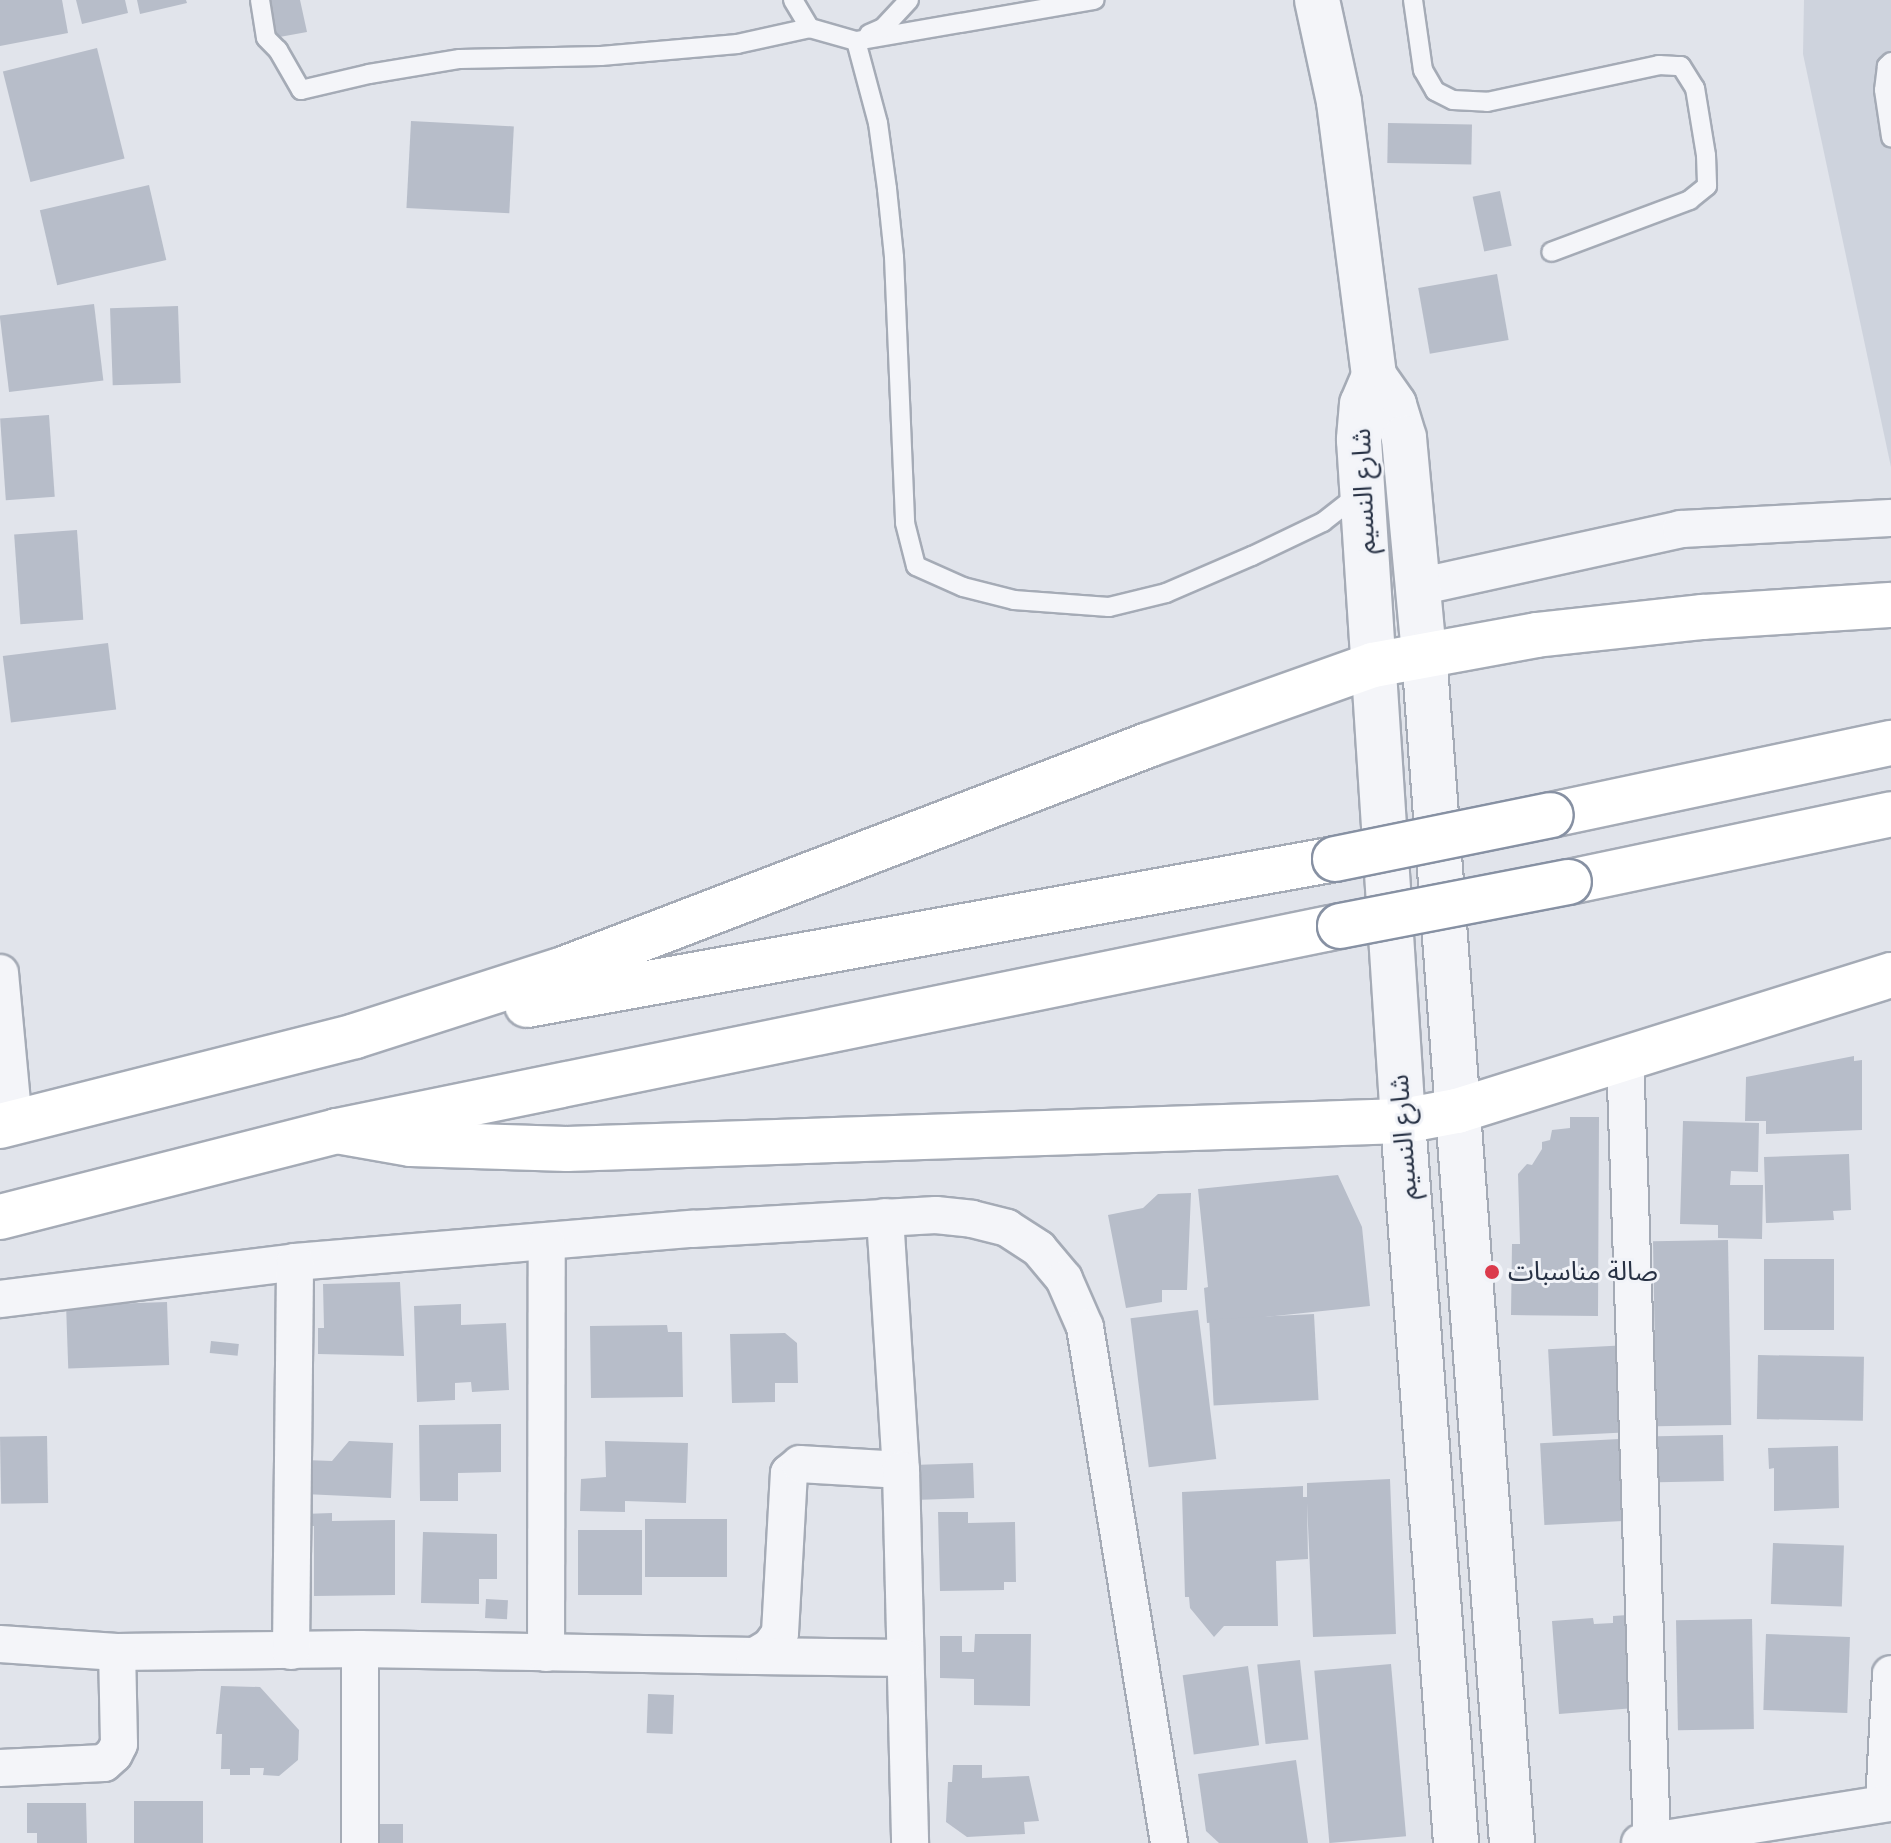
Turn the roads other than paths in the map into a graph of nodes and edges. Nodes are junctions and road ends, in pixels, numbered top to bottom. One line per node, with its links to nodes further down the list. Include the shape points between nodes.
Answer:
1 (260, 0): 7 (lane, via 266,38 301,90 460,59 601,56 737,44)
2 (793, 0): 7 (lane)
3 (909, 0): 8 (lane, via 883,28)
4 (1094, 0): 8 (lane)
5 (1317, 0): 12 (street, via 1339,102)
6 (1413, 0): 11 (lane, via 1423,70 1435,91 1453,100 1487,102 1659,65 1681,66 1695,88 1707,186 1690,200)
7 (810, 28): 8 (lane)
8 (856, 41): 13 (lane, via 878,123 889,203 905,523 916,566 963,587 1014,600 1109,607 1166,593 1252,556 1323,522)
9 (1891, 62): 10 (lane, via 1884,90)
10 (1891, 137)
11 (1551, 252)
12 (1374, 376): 13 (street, شارع النسيم, via 1361,416); 15 (street, شارع النسيم, via 1394,405 1404,438)
13 (1363, 491): 18 (street, شارع النسيم)
14 (1891, 518): 15 (street, via 1681,529)
15 (1418, 587): 17 (street, شارع النسيم)
16 (1891, 605): 17 (highway, via 1703,617)
17 (1424, 653): 18 (highway); 25 (street, شارع النسيم)
18 (1373, 665): 23 (highway, via 1148,745 561,970); 26 (street, شارع النسيم)
19 (1891, 743): 23 (highway, bridge, via 1335,859)
20 (1891, 814): 28 (highway, bridge)
21 (0, 973): 27 (street)
22 (1891, 975): 24 (highway)
23 (355, 1036): 27 (highway)
24 (1625, 1056): 25 (highway); 46 (street)
25 (1457, 1111): 26 (highway); 51 (street, شارع النسيم)
26 (1403, 1121): 28 (highway, via 567,1149 411,1144); 50 (street, شارع النسيم)
27 (7, 1125)
28 (337, 1131): 29 (highway)
29 (0, 1217)
30 (885, 1217): 31 (street); 34 (street); 49 (street, via 936,1215 1007,1228 1039,1249 1064,1279 1085,1327)
31 (547, 1243): 32 (street); 39 (street)
32 (295, 1262): 33 (street); 37 (street)
33 (0, 1299)
34 (901, 1470): 40 (street, via 800,1464 789,1473 780,1633); 41 (street)
35 (0, 1644): 38 (street)
36 (360, 1649): 37 (street); 39 (street); 47 (street)
37 (291, 1651): 38 (street)
38 (117, 1652): 43 (street, via 119,1744 114,1754 104,1763)
39 (546, 1653): 40 (street)
40 (755, 1656): 41 (street)
41 (904, 1658): 48 (street)
42 (1891, 1674): 44 (street)
43 (0, 1768)
44 (1888, 1803): 45 (street)
45 (1820, 1829): 46 (street)
46 (1646, 1842)
47 (360, 1843)
48 (910, 1843)
49 (1169, 1843)
50 (1456, 1843)
51 (1512, 1843)

